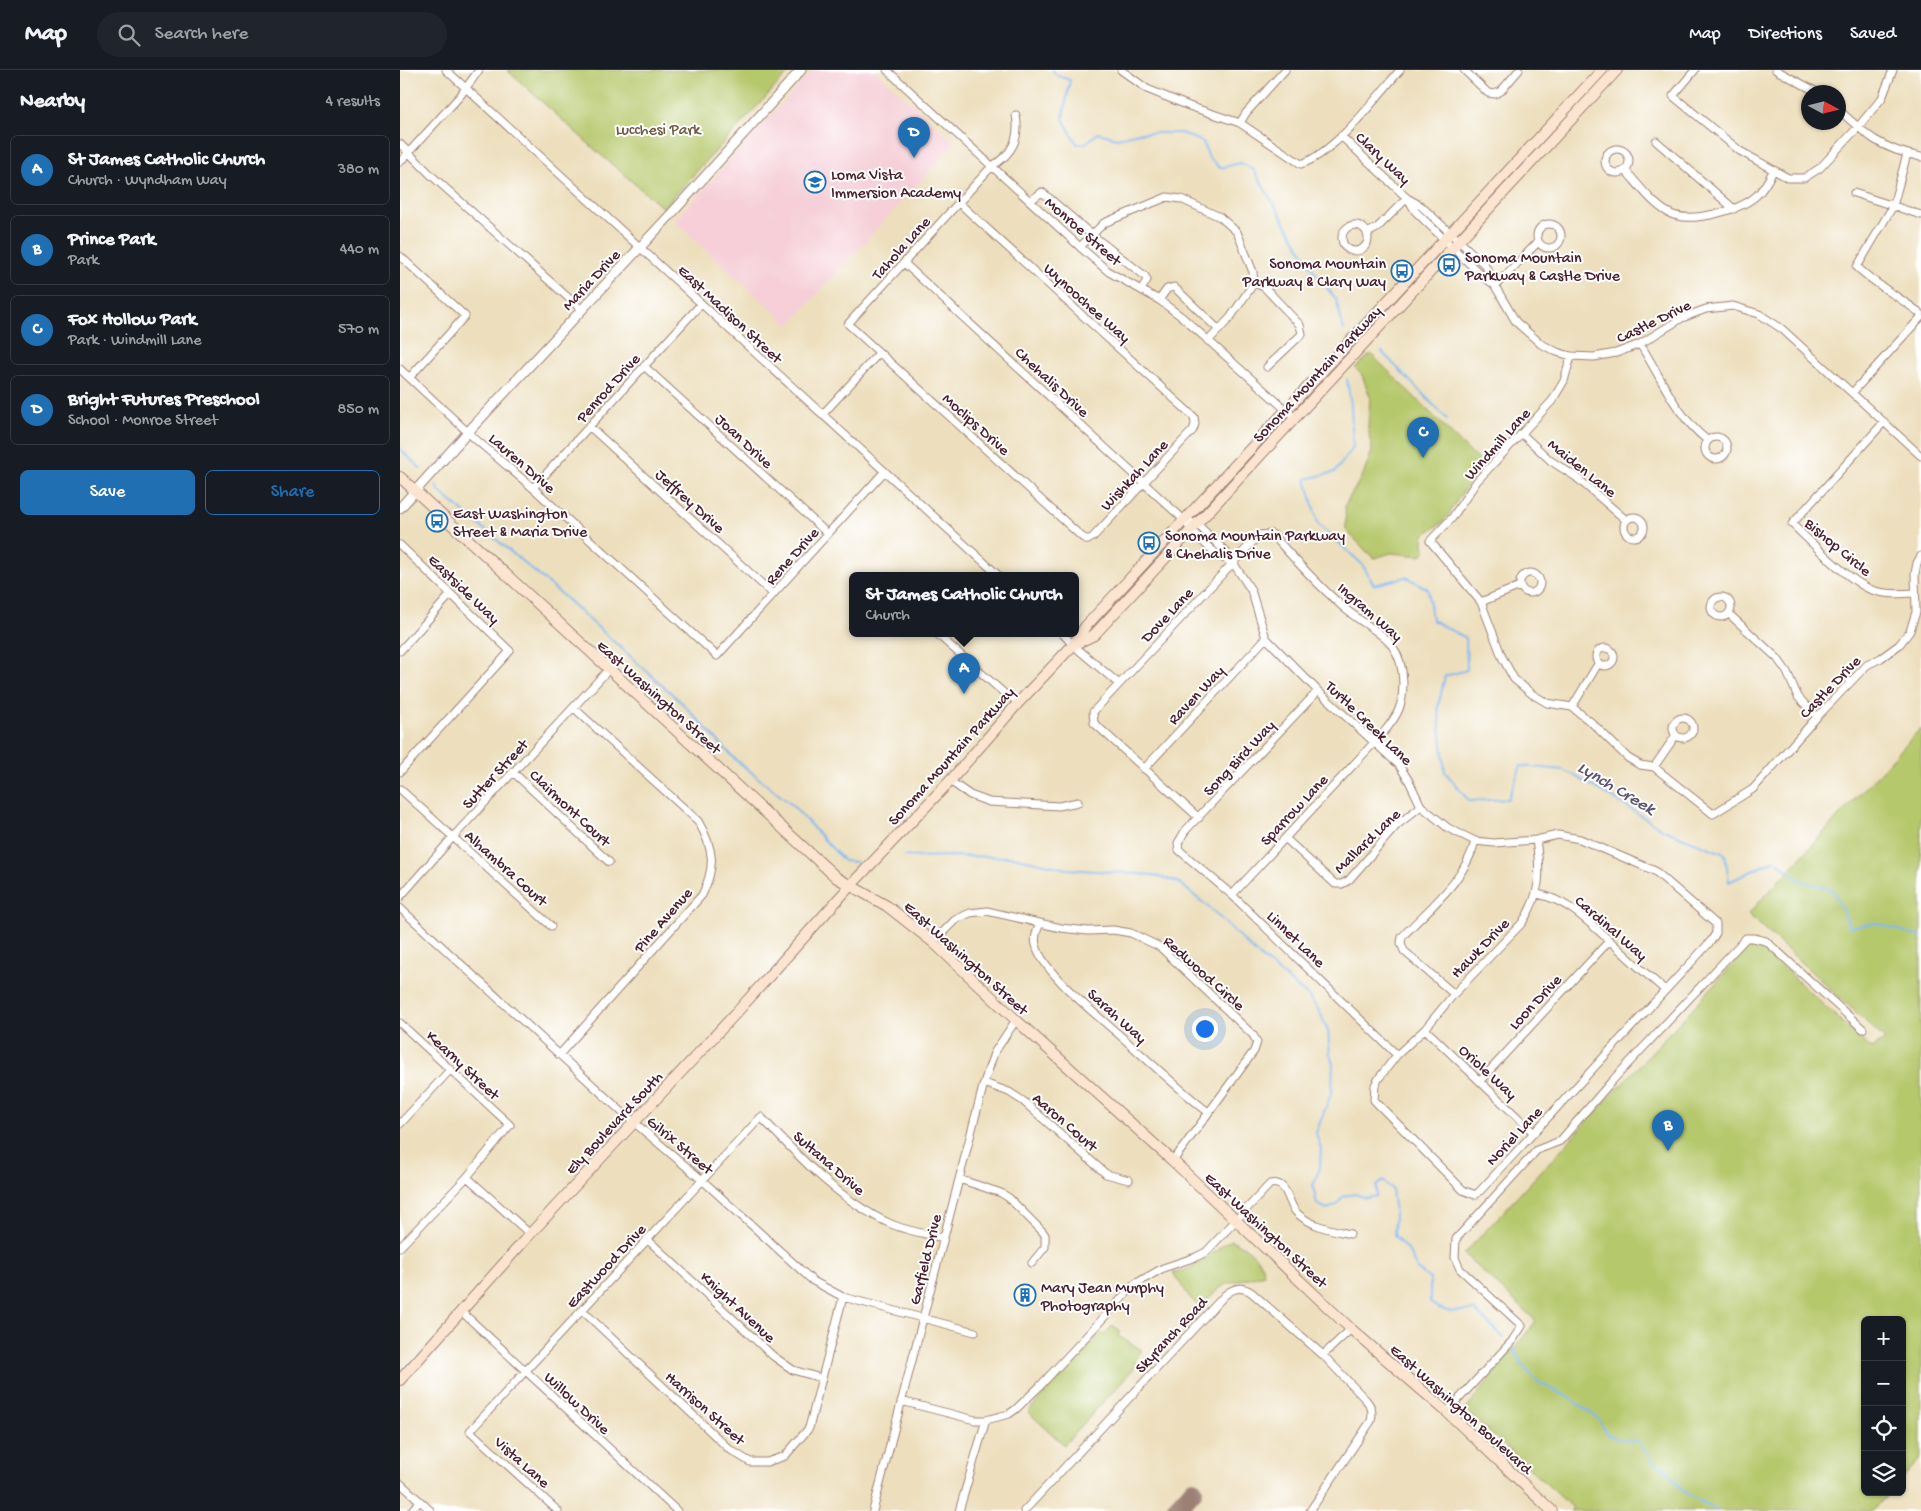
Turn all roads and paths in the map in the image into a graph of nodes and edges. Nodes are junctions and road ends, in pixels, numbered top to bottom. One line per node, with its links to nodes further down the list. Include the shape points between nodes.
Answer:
1 (446, 70): 16 (street, East Madison Street)
2 (479, 70): 16 (street)
3 (801, 70): 43 (street, Maria Drive)
4 (887, 70): 28 (street, Monroe Street)
5 (1121, 70): 19 (street, via 1147,89)
6 (1285, 70): 19 (street)
7 (1400, 70): 21 (street)
8 (1464, 70): 9 (street, via 1488,93 1495,94)
9 (1520, 70)
10 (1602, 70): 40 (main road, Sonoma Mountain Parkway)
11 (1617, 70): 42 (main road, Sonoma Mountain Parkway)
12 (1695, 70): 30 (street, via 1673,96 1740,151)
13 (1776, 70): 15 (street)
14 (1893, 70): 20 (street, via 1882,98)
15 (1804, 85)
16 (466, 88): 24 (street); 43 (street, East Madison Street)
17 (1016, 115): 28 (street, Tahola Lane, via 1018,135 1014,145)
18 (1846, 116): 20 (street)
19 (1240, 123): 21 (street, via 1300,164 1310,161)
20 (1858, 127): 25 (street, via 1880,144); 30 (street, via 1820,168 1804,178 1788,178)
21 (1341, 136): 32 (street, Clary Way)
22 (1656, 141): 36 (street)
23 (400, 144): 24 (street)
24 (409, 152): 27 (street); 52 (street)
25 (1907, 154): 26 (street); 35 (street)
26 (1921, 157)
27 (400, 162)
28 (992, 166): 33 (street, Monroe Street); 34 (street, Tahola Lane)
29 (1625, 170): 36 (street, via 1668,213 1681,218)
30 (1773, 171): 36 (street, via 1757,195)
31 (1854, 193): 35 (street)
32 (1407, 198): 38 (street, via 1378,228); 40 (street, Clary Way, via 1421,206)
33 (1030, 201): 39 (street, via 1042,192); 44 (street, Monroe Street)
34 (959, 203): 46 (street, Tahola Lane); 69 (street, Wynoochee Way, via 1194,417)
35 (1894, 206): 37 (street); 53 (street, via 1857,267 1872,282 1908,303)
36 (1734, 209)
37 (1921, 214)
38 (1367, 233)
39 (1092, 235): 44 (street); 47 (street, via 1104,223 1130,211 1167,197 1181,199 1220,217 1237,232 1253,272); 49 (street, via 1145,276)
40 (1447, 236): 42 (street, Castle Drive); 65 (main road, Sonoma Mountain Parkway)
41 (1538, 242): 48 (street)
42 (1456, 244): 48 (street, Castle Drive); 67 (main road, Sonoma Mountain Parkway)
43 (640, 247): 51 (street, East Madison Street); 52 (street, Maria Drive)
44 (1080, 247): 49 (street, Monroe Street, via 1109,272)
45 (400, 256): 63 (street, via 465,316)
46 (904, 263): 54 (street, Tahola Lane); 77 (street, Chehalis Drive)
47 (1254, 283): 55 (street); 61 (street, via 1264,287 1302,329 1302,334)
48 (1495, 286): 59 (street, Castle Drive, via 1516,322 1541,344)
49 (1141, 290): 50 (street, Monroe Street)
50 (1159, 300): 55 (street, via 1167,289 1174,287); 56 (street, Monroe Street)
51 (701, 304): 60 (street, Penrod Drive); 66 (street, East Madison Street)
52 (582, 310): 71 (street, Maria Drive)
53 (1921, 315): 64 (street)
54 (848, 324): 58 (street, Moclips Drive)
55 (1219, 330): 56 (street)
56 (1208, 341): 65 (street, Monroe Street)
57 (1640, 344): 59 (street, Castle Drive, via 1616,353); 64 (street, Castle Drive, via 1682,318 1706,309 1733,306 1759,314 1782,329); 73 (street, via 1683,417)
58 (879, 353): 66 (street); 85 (street, Moclips Drive)
59 (1571, 356): 72 (street, Windmill Lane, via 1564,381 1552,401)
60 (644, 366): 70 (street, Penrod Drive); 84 (street, Joan Drive)
61 (1267, 367)
62 (400, 369): 63 (street, Lauren Drive)
63 (410, 378): 71 (street, Lauren Drive)
64 (1852, 392): 68 (street, Castle Drive)
65 (1286, 410): 67 (street, Monroe Street); 81 (main road, Sonoma Mountain Parkway)
66 (822, 415): 75 (street, East Madison Street)
67 (1295, 418): 83 (main road, Sonoma Mountain Parkway)
68 (1884, 422): 74 (street, Castle Drive); 91 (street, Bishop Circle, via 1792,524 1852,579 1872,590)
69 (1195, 424): 77 (street, Wishkah Lane)
70 (589, 426): 78 (street, Penrod Drive); 93 (street, Jeffrey Drive)
71 (468, 432): 78 (street, Lauren Drive); 79 (street, Maria Drive)
72 (1522, 434): 82 (street, Maiden Lane); 94 (street, Windmill Lane, via 1477,481 1452,518 1430,541)
73 (1708, 440)
74 (1921, 456)
75 (884, 472): 84 (street, Rene Drive); 89 (street, East Madison Street)
76 (400, 477): 79 (main road, East Washington Street)
77 (1143, 483): 81 (street, Chehalis Drive); 85 (street, Wishkah Lane)
78 (533, 488): 103 (street, Lauren Drive)
79 (416, 492): 80 (street, Maria Drive); 105 (main road, East Washington Street)
80 (400, 508)
81 (1184, 520): 83 (street, Turtle Creek Lane); 96 (main road, Sonoma Mountain Parkway)
82 (1626, 520)
83 (1194, 527): 88 (street, Turtle Creek Lane, via 1221,558); 101 (main road, Sonoma Mountain Parkway, via 1094,635)
84 (828, 534): 93 (street, Rene Drive)
85 (1088, 540)
86 (400, 545): 92 (street, Eastside Way)
87 (1921, 556): 91 (street, Castle Drive, via 1917,563)
88 (1233, 564): 100 (street, Turtle Creek Lane, via 1251,590); 106 (street, Dove Lane); 113 (street, Ingram Way, via 1259,535 1272,534 1342,607 1396,650 1402,666 1403,700 1396,717)
89 (995, 572)
90 (1520, 586): 94 (street)
91 (1914, 593): 111 (street, Castle Drive, via 1916,612 1903,640 1882,658 1867,665)
92 (451, 594): 102 (street); 116 (street, Eastside Way, via 510,651)
93 (773, 594): 103 (street, Rene Drive)
94 (1481, 602): 109 (street, via 1514,679 1547,703)
95 (1728, 614): 111 (street, via 1777,658 1798,697)
96 (1079, 636)
97 (941, 637): 108 (street, via 1005,694)
98 (1066, 637): 101 (street)
99 (1078, 637): 101 (main road, Sonoma Mountain Parkway)
100 (1266, 638): 107 (street, Turtle Creek Lane); 115 (street, Raven Way)
101 (1073, 645): 106 (street); 108 (main road, Sonoma Mountain Parkway)
102 (400, 651)
103 (717, 656)
104 (1598, 664): 109 (street)
105 (609, 670): 110 (street, Sutter Street); 129 (main road, East Washington Street, via 837,878)
106 (1120, 684): 115 (street, via 1093,712 1094,723)
107 (1318, 691): 113 (street, Turtle Creek Lane); 122 (street, Song Bird Way)
108 (1019, 702): 118 (main road, Sonoma Mountain Parkway)
109 (1572, 707): 114 (street, via 1628,758 1640,765)
110 (574, 708): 117 (street, Sutter Street); 144 (street, Pine Avenue, via 698,822 711,845 712,860 702,895)
111 (1817, 716): 114 (street, Castle Drive, via 1753,789 1713,814)
112 (1676, 735): 114 (street)
113 (1374, 741): 121 (street, Turtle Creek Lane, via 1399,765); 124 (street, Sparrow Lane)
114 (1654, 767)
115 (1144, 768): 122 (street)
116 (400, 772)
117 (513, 772): 123 (street, Sutter Street); 128 (street, Clairmont Court)
118 (950, 781): 120 (street, via 970,795 989,802 1059,806); 129 (main road, Sonoma Mountain Parkway)
119 (400, 788): 123 (street, Alhambra Court)
120 (1078, 802)
121 (1421, 806): 124 (street, Mallard Lane, via 1397,825 1342,884 1335,884); 126 (street, Turtle Creek Lane, via 1448,828)
122 (1199, 818): 127 (street, Song Bird Way)
123 (453, 837): 132 (street, Sutter Street); 135 (street, Alhambra Court)
124 (1285, 838): 131 (street, Sparrow Lane)
125 (1536, 840): 126 (street, Turtle Creek Lane); 130 (street, Hawk Drive, via 1540,874); 138 (street, Turtle Creek Lane, via 1558,835 1580,839 1655,870 1716,924 1716,933 1711,941)
126 (1475, 841): 139 (street, via 1465,867 1402,937 1401,943 1404,951)
127 (1178, 843): 131 (street, Linnet Lane, via 1179,850)
128 (609, 862)
129 (850, 886): 137 (main road, East Washington Street, via 887,906); 152 (main road, Ely Boulevard South)
130 (1537, 894): 136 (street, Cardinal Way, via 1564,903); 139 (street, Hawk Drive, via 1522,923)
131 (1232, 895): 145 (street, Linnet Lane)
132 (400, 897)
133 (400, 908): 144 (street, Gilrix Street)
134 (1040, 923): 137 (street, Redwood Circle, via 987,911 970,913 955,920); 150 (street, Sarah Way, via 1036,945 1058,980); 150 (street, Redwood Circle, via 1088,931 1113,930 1147,940 1160,947 1253,1034 1257,1042 1254,1051)
135 (551, 926)
136 (1609, 941): 138 (street, Cardinal Way); 147 (street, Loon Drive)
137 (933, 942): 140 (main road, East Washington Street)
138 (1665, 990): 154 (street, Noriel Lane)
139 (1454, 994): 142 (street, Hawk Drive)
140 (1016, 1020): 148 (street, Garfield Drive, via 994,1053); 155 (main road, East Washington Street)
141 (400, 1023): 146 (street, Kearny Street)
142 (1425, 1029): 145 (street, Hawk Drive); 147 (street, Oriole Way)
143 (1863, 1029): 178 (street, via 1766,941 1746,938 1560,1141 1537,1150 1456,1239 1455,1258 1460,1269 1522,1326)
144 (559, 1055): 152 (street, Gilrix Street)
145 (1397, 1055): 149 (street, Hawk Drive, via 1378,1078)
146 (450, 1070): 153 (street); 156 (street, Kearny Street, via 510,1125)
147 (1480, 1081): 154 (street, Oriole Way)
148 (984, 1083): 157 (street, Garfield Drive); 159 (street, Aaron Court, via 1023,1101 1106,1174)
149 (1374, 1100): 154 (street, Noriel Lane, via 1463,1190 1475,1195)
150 (1208, 1112): 155 (street, Redwood Circle)
151 (761, 1117): 158 (street, Eastwood Drive); 163 (street, Sultana Drive, via 834,1188 868,1212 893,1225)
152 (634, 1122): 158 (street, Gilrix Street); 161 (main road, Ely Boulevard South)
153 (400, 1124)
154 (1534, 1133)
155 (1173, 1161): 160 (main road, East Washington Street)
156 (467, 1177): 161 (street); 165 (street)
157 (959, 1179): 163 (street, Garfield Drive); 166 (street, via 1009,1198 1042,1231 1045,1247)
158 (702, 1180): 164 (street, Eastwood Drive); 167 (street, Gilrix Street, via 813,1281)
159 (1129, 1180)
160 (1236, 1220): 162 (street, via 1270,1184 1276,1183 1282,1186 1300,1216); 171 (main road, East Washington Street); 179 (street, via 1206,1252 1163,1268 1135,1284 1016,1409)
161 (530, 1234): 169 (main road, Ely Boulevard South)
162 (1350, 1234)
163 (944, 1238): 170 (street, Garfield Drive)
164 (647, 1239): 168 (street, Eastwood Drive); 175 (street, Knight Avenue, via 773,1356 793,1370)
165 (400, 1247)
166 (1032, 1263)
167 (843, 1297): 170 (street, Gilrix Street); 175 (street, Harrison Street)
168 (582, 1310): 174 (street, Eastwood Drive); 175 (street, Harrison Street, via 729,1449 750,1462 767,1462 785,1456 809,1428)
169 (462, 1312): 174 (street, Willow Drive); 176 (main road, Ely Boulevard South)
170 (923, 1319): 172 (street, Gilrix Street); 177 (street, Garfield Drive)
171 (1351, 1329): 173 (street); 178 (main road, East Washington Boulevard)
172 (975, 1332)
173 (1323, 1355): 189 (street, Skyranch Road, via 1251,1292 1232,1289); 190 (street, via 1371,1406 1373,1415)
174 (525, 1371): 180 (street, Eastwood Drive); 186 (street, Willow Drive)
175 (821, 1378)
176 (400, 1380)
177 (902, 1402): 179 (street, via 963,1418); 187 (street, Garfield Drive)
178 (1447, 1412): 191 (main road, East Washington Boulevard)
179 (986, 1420): 188 (street)
180 (470, 1431): 185 (street, Vista Lane)
181 (400, 1483): 182 (street)
182 (420, 1501): 183 (street); 184 (street)
183 (411, 1511)
184 (431, 1511)
185 (558, 1511)
186 (677, 1511)
187 (873, 1511)
188 (960, 1511)
189 (1024, 1511)
190 (1310, 1511)
191 (1552, 1511)

